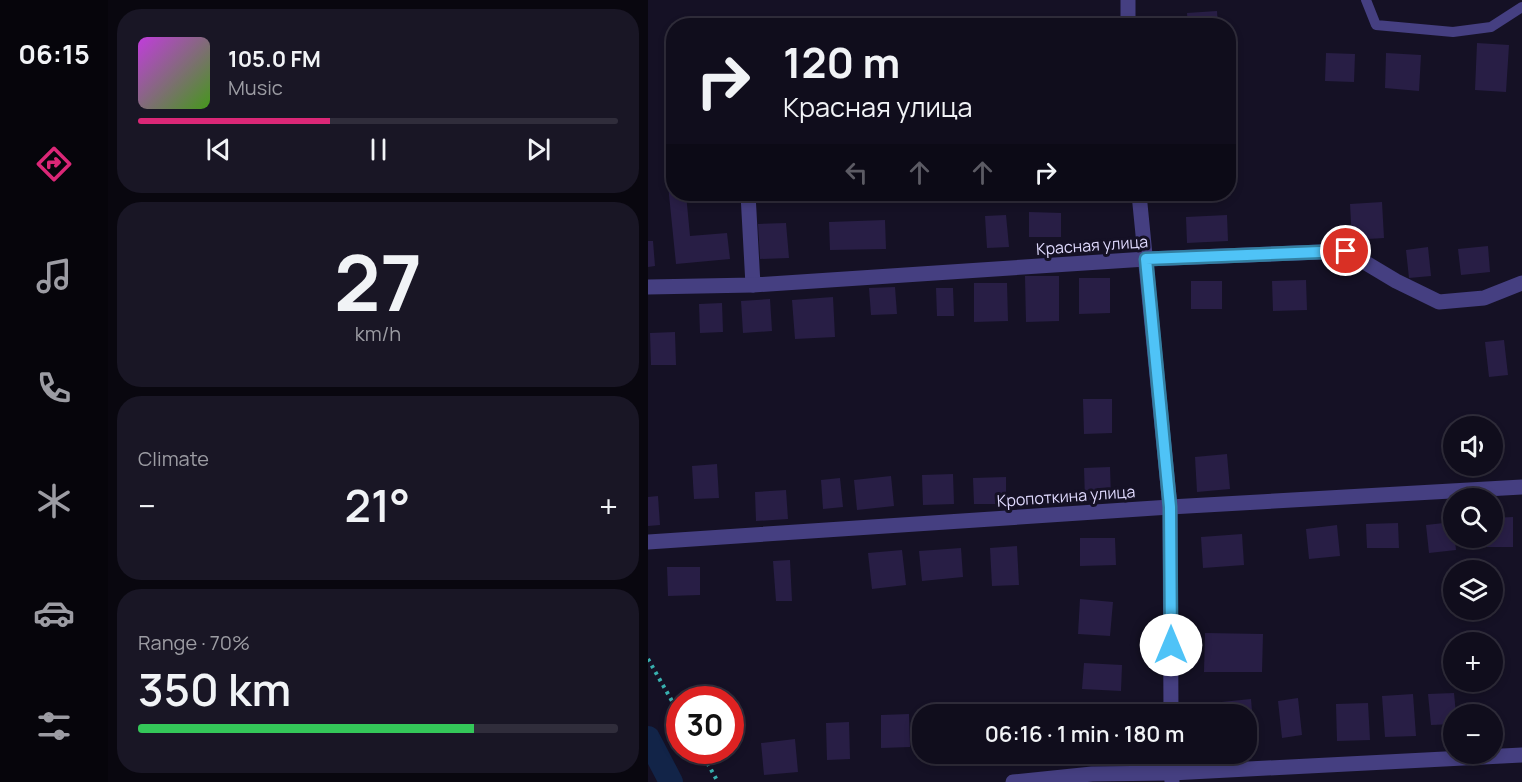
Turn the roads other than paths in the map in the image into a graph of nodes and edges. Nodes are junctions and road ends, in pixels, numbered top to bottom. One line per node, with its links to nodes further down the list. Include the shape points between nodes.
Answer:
1 (1128, 0): 4 (street)
2 (1366, 0): 3 (lane, via 1376,25 1404,30 1454,32 1491,27)
3 (1522, 7)
4 (1128, 18)
5 (748, 201): 9 (street)
6 (1140, 201): 7 (street)
7 (1146, 259): 8 (street, Красная улица, via 1346,251 1439,302 1484,298); 9 (street, Красная улица); 12 (street)
8 (1522, 283)
9 (753, 285): 10 (street, Красная улица)
10 (648, 288)
11 (1522, 487): 12 (street, Кропоткина улица)
12 (1170, 507): 13 (street, Кропоткина улица); 14 (street)
13 (648, 542)
14 (1171, 704)
15 (1522, 755): 16 (street)
16 (1172, 777): 17 (street, via 1092,774)
17 (1013, 782)

